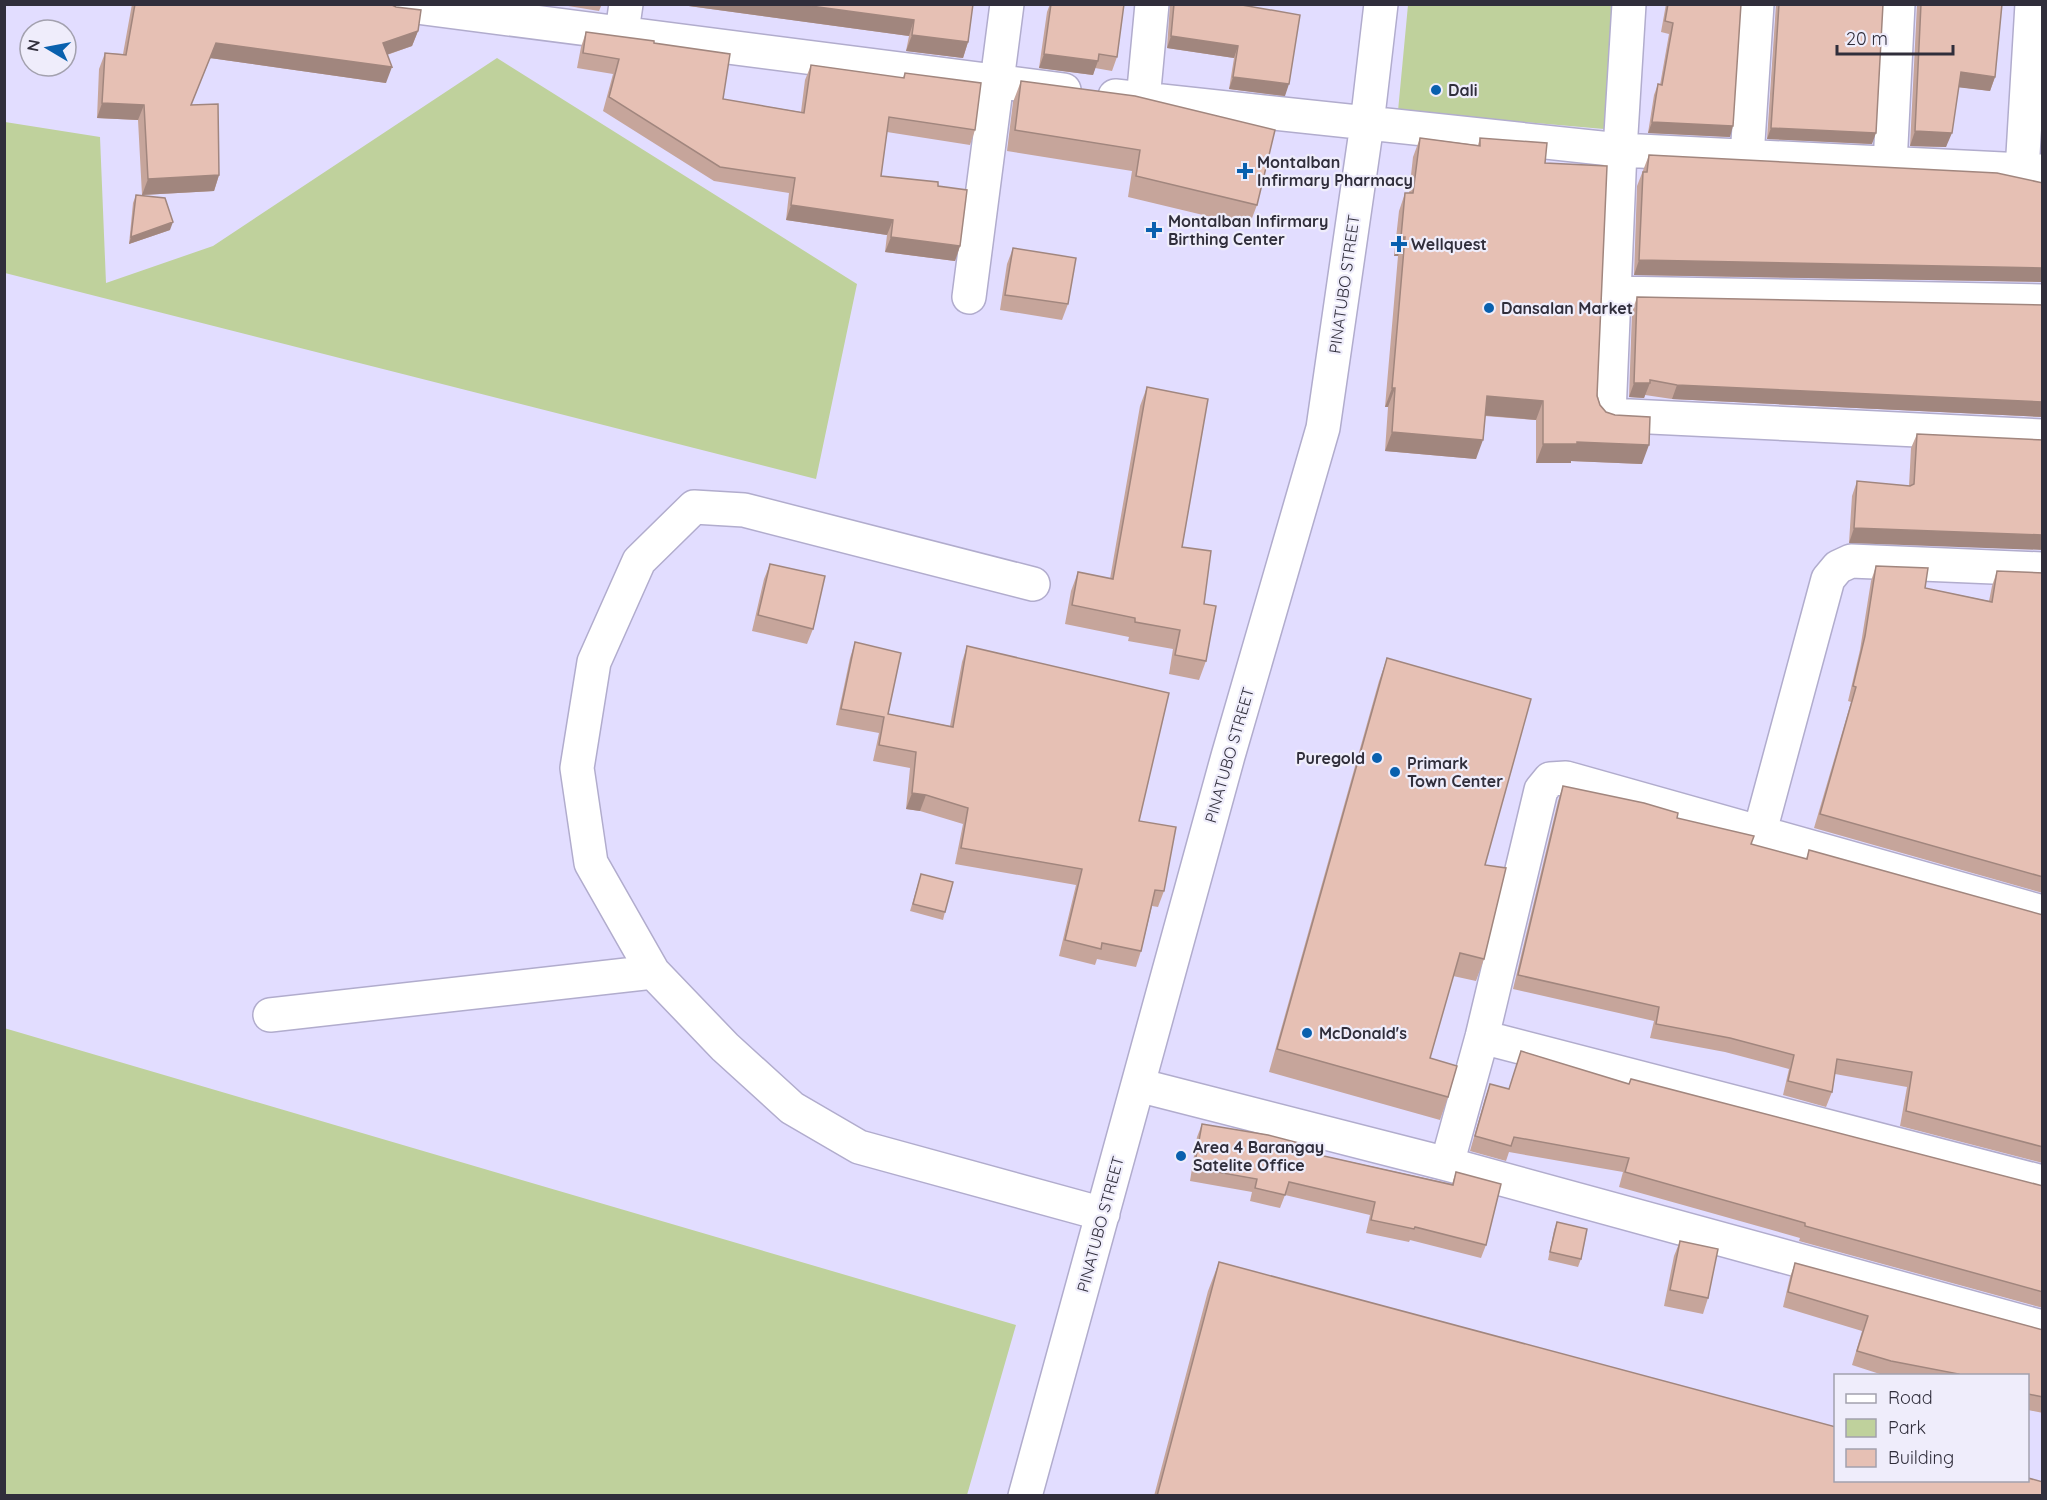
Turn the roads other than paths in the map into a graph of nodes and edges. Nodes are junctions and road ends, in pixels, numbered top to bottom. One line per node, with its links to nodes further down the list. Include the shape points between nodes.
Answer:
1 (393, 4): 9 (street)
2 (1007, 4): 10 (street)
3 (1152, 4): 11 (street)
4 (1381, 4): 12 (street, PINATUBO STREET)
5 (1629, 4): 13 (street)
6 (1757, 4): 14 (street)
7 (1898, 4): 15 (street)
8 (2032, 4): 16 (street)
9 (624, 19): 10 (street)
10 (998, 82): 11 (street); 18 (street)
11 (1143, 100): 12 (street)
12 (1367, 124): 13 (street); 28 (street, PINATUBO STREET, via 1323,428)
13 (1620, 150): 14 (street); 17 (street)
14 (1747, 157): 15 (street)
15 (1890, 165): 16 (street)
16 (2032, 171)
17 (1615, 293): 19 (street); 20 (street, via 1609,415)
18 (969, 297)
19 (2043, 301)
20 (2043, 436)
21 (2043, 569): 23 (street, via 1851,561 1838,567 1828,579)
22 (1033, 584): 25 (street, via 744,510 694,507 639,561 594,662 577,768 591,863)
23 (1760, 831): 24 (street); 27 (street, via 1566,778 1550,779 1541,790)
24 (2043, 912)
25 (653, 972): 26 (street); 31 (street, via 725,1047 792,1108 859,1147)
26 (270, 1015)
27 (1482, 1037): 29 (street); 30 (street)
28 (1138, 1085): 29 (street); 31 (street, PINATUBO STREET)
29 (1447, 1164): 32 (street)
30 (2043, 1182)
31 (1103, 1214): 33 (street, PINATUBO STREET)
32 (2043, 1327)
33 (1025, 1496)

